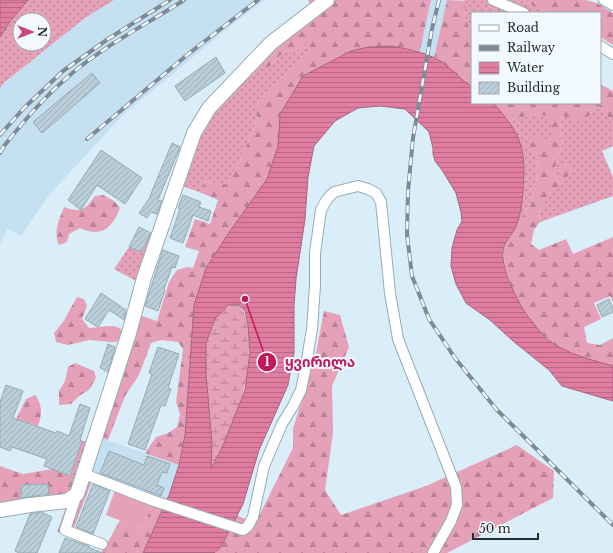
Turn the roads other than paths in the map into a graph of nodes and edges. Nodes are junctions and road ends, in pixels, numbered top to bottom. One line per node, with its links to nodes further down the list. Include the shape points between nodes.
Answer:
1 (327, 0): 8 (street, via 271,43 209,108 194,133 144,278)
2 (493, 0): 5 (street)
3 (604, 0): 4 (street)
4 (613, 5)
5 (522, 12)
6 (601, 47): 7 (street)
7 (613, 54)
8 (84, 474): 9 (street); 12 (street, via 154,502 243,530 248,526 264,466 282,424 301,390 310,340 315,253 321,210 334,192 358,186 368,188 381,202 390,293 398,339 456,486 457,505 451,521)
9 (77, 494): 10 (street, via 67,502); 11 (street, via 64,530)
10 (0, 510)
11 (102, 544)
12 (432, 553)

